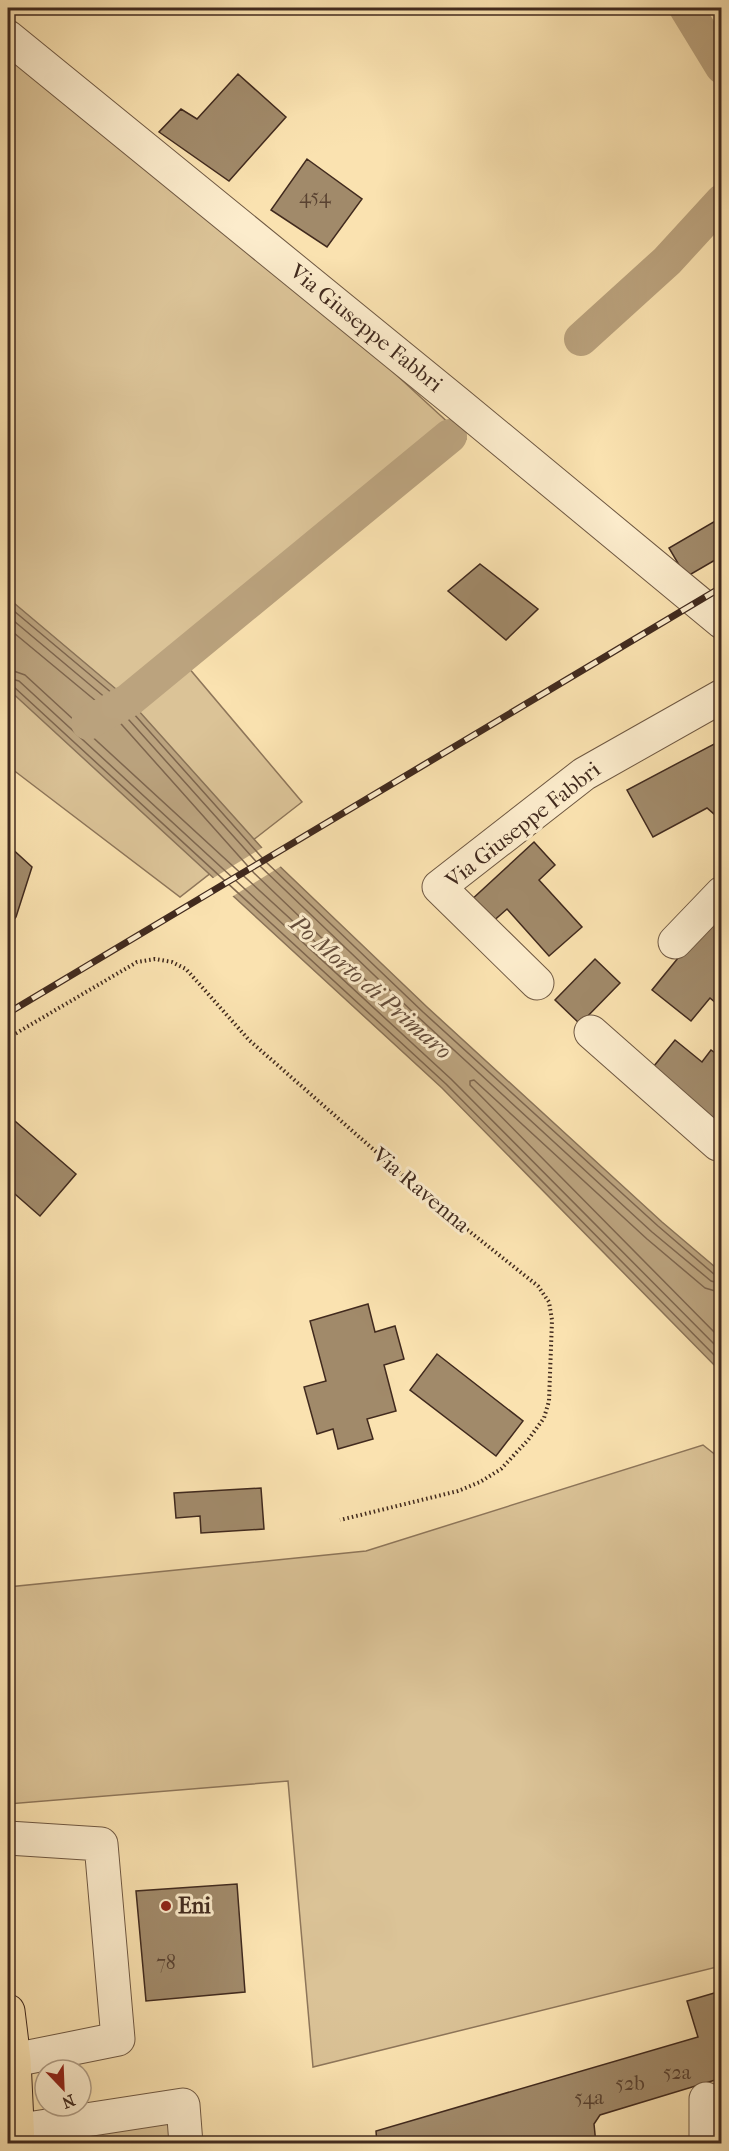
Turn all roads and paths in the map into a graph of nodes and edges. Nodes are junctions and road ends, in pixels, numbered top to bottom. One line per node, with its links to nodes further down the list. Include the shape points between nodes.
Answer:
1 (8, 37): 2 (street, Via Giuseppe Fabbri)
2 (722, 622)
3 (722, 696): 6 (street, Via Giuseppe Fabbri, via 584,774 439,887)
4 (722, 894): 5 (street)
5 (675, 942)
6 (537, 983)
7 (591, 1032): 9 (street, via 718,1144)
8 (8, 1038): 10 (path, Via Ravenna, via 137,962 172,962 186,969 249,1040 440,1208 538,1286 549,1302 552,1320 549,1401 544,1418 501,1468 458,1491)
9 (722, 1140)
10 (340, 1520)
11 (8, 1838): 13 (street, via 101,1844 118,2039)
12 (8, 2011): 13 (main road)
13 (14, 2060): 15 (main road)
14 (706, 2099): 17 (street)
15 (19, 2137): 16 (street, via 183,2105)
16 (186, 2144)
17 (705, 2144)

